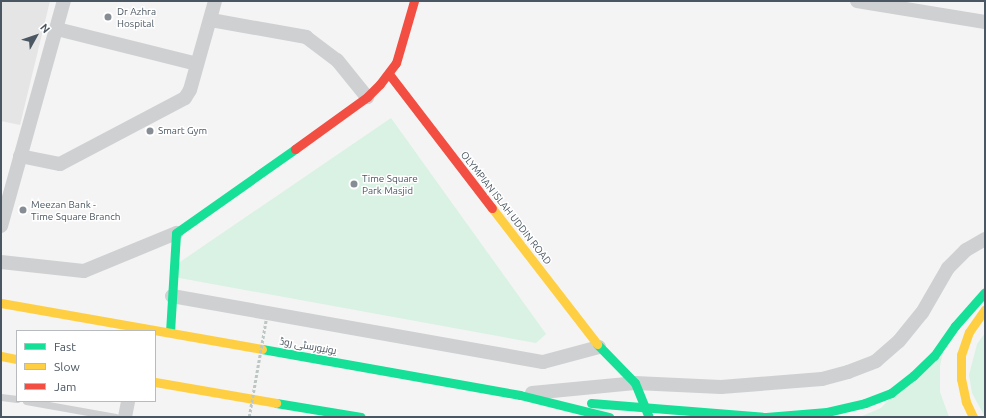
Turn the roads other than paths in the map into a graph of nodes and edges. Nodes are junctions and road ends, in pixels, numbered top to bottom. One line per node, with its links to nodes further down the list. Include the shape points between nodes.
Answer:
1 (64, 1): 7 (street)
2 (215, 1): 5 (street)
3 (414, 1): 9 (main road, via 402,48)
4 (857, 1): 6 (street)
5 (211, 20): 8 (street); 10 (street, via 306,37 337,60)
6 (985, 22)
7 (57, 29): 8 (street); 11 (street)
8 (197, 64): 11 (street, via 190,90 185,98 60,164)
9 (389, 74): 10 (main road); 21 (main road, OLYMPIAN ISLAH UDDIN ROAD)
10 (367, 97): 13 (main road)
11 (20, 156): 12 (street)
12 (1, 226)
13 (176, 233): 15 (street, via 84,271); 17 (main road)
14 (985, 239): 25 (street, via 966,250 948,268 922,313 899,341 876,361 822,379 721,387)
15 (1, 262)
16 (985, 292): 31 (main road, via 955,326 934,356 913,376 891,393 865,403 827,412 766,417)
17 (172, 296): 20 (main road); 21 (street, via 544,362)
18 (1, 303): 20 (main road, یونیورسٹی روڈ)
19 (985, 309): 36 (main road, via 969,332 961,355 961,379 966,402)
20 (170, 332): 26 (main road, یونیورسٹی روڈ)
21 (599, 347): 25 (main road, OLYMPIAN ISLAH UDDIN ROAD)
22 (1, 356): 23 (main road)
23 (16, 358)
24 (156, 382): 34 (main road)
25 (635, 383): 26 (street); 31 (main road, OLYMPIAN ISLAH UDDIN ROAD)
26 (520, 395): 31 (main road); 35 (main road, یونیورسٹی روڈ)
27 (1, 397): 28 (lane)
28 (16, 399)
29 (32, 402): 32 (lane)
30 (128, 402): 33 (street)
31 (646, 413)
32 (116, 417)
33 (125, 417)
34 (361, 417)
35 (609, 417)
36 (973, 417)

